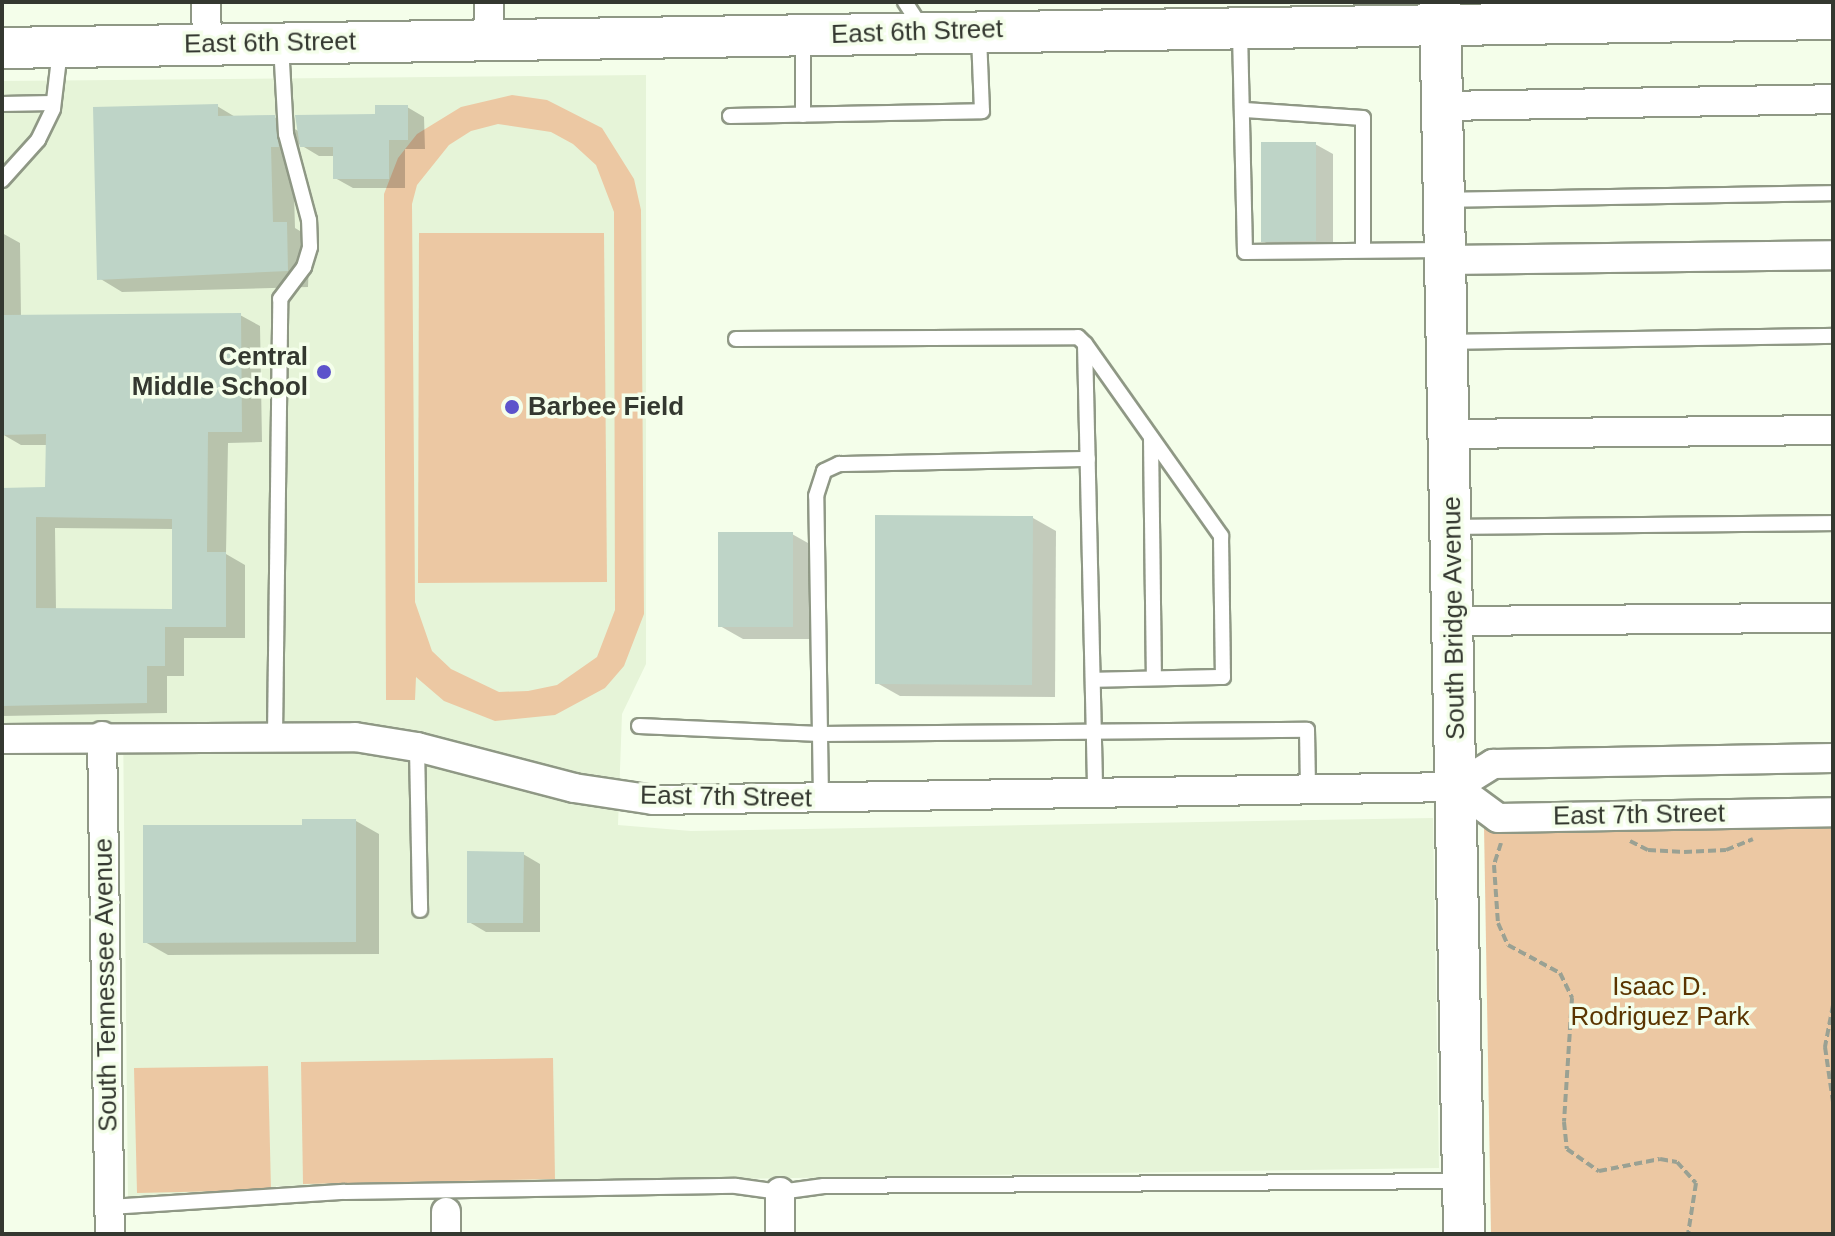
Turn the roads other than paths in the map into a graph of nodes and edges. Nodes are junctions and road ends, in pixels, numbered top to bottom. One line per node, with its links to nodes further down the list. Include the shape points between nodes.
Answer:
1 (206, 2): 11 (street)
2 (489, 2): 9 (street)
3 (1441, 13): 5 (street, East 6th Street); 6 (street, East 6th Street); 17 (street, South Bridge Avenue)
4 (914, 16): 7 (street, East 6th Street); 8 (street, East 6th Street)
5 (1833, 19)
6 (1240, 28): 7 (street, East 6th Street); 18 (lane)
7 (979, 30): 19 (lane, via 982,111)
8 (803, 36): 9 (street, East 6th Street); 19 (lane)
9 (490, 41): 10 (street, East 6th Street)
10 (280, 42): 11 (street, East 6th Street); 45 (lane, via 286,134 309,220 310,247 304,267 280,299)
11 (207, 43): 12 (street, East 6th Street)
12 (60, 47): 13 (street, East 6th Street); 15 (lane)
13 (2, 48)
14 (1833, 99): 17 (street)
15 (53, 103): 16 (lane); 21 (lane, via 38,140)
16 (2, 104)
17 (1443, 106): 23 (street, South Bridge Avenue)
18 (1245, 110): 24 (lane, via 1363,118); 24 (lane, via 1245,252)
19 (803, 115): 20 (lane)
20 (730, 116)
21 (5, 173)
22 (1833, 193): 23 (lane)
23 (1445, 200): 25 (street, South Bridge Avenue)
24 (1363, 249): 25 (lane)
25 (1446, 255): 26 (street); 29 (street, South Bridge Avenue)
26 (1833, 255)
27 (1833, 336): 29 (lane)
28 (736, 339): 30 (lane, via 1078,337)
29 (1448, 342): 32 (street, South Bridge Avenue)
30 (1085, 344): 33 (lane); 34 (lane)
31 (1833, 430): 32 (street)
32 (1450, 434): 36 (street, South Bridge Avenue)
33 (1151, 437): 39 (lane); 39 (lane, via 1221,536 1223,677)
34 (1088, 459): 40 (lane); 42 (lane, via 839,464 824,471 816,496)
35 (1833, 523): 36 (lane)
36 (1452, 527): 38 (street, South Bridge Avenue)
37 (1833, 618): 38 (street)
38 (1455, 621): 49 (street, South Bridge Avenue)
39 (1154, 678): 40 (lane)
40 (1093, 680): 43 (lane)
41 (639, 726): 42 (lane)
42 (820, 734): 43 (lane); 52 (lane)
43 (1094, 734): 50 (lane, via 1307,730); 51 (lane)
44 (102, 736): 45 (street, East 7th Street); 46 (street, East 7th Street); 57 (street, South Tennessee Avenue)
45 (275, 736): 47 (street, East 7th Street, via 355,737)
46 (2, 739)
47 (417, 747): 52 (street, East 7th Street, via 574,788 653,800); 54 (lane)
48 (1833, 758): 49 (street, East 7th Street, via 1493,764)
49 (1456, 787): 50 (street, East 7th Street); 53 (street, East 7th Street, via 1498,818); 55 (street, South Bridge Avenue)
50 (1308, 789): 51 (street, East 7th Street)
51 (1095, 793): 52 (street, East 7th Street)
52 (821, 798)
53 (1833, 812)
54 (420, 910)
55 (1462, 1181): 56 (lane, via 824,1186); 59 (street, South Bridge Avenue)
56 (780, 1192): 57 (lane, via 736,1186 345,1192); 58 (street)
57 (110, 1220)
58 (780, 1234)
59 (1464, 1234)

